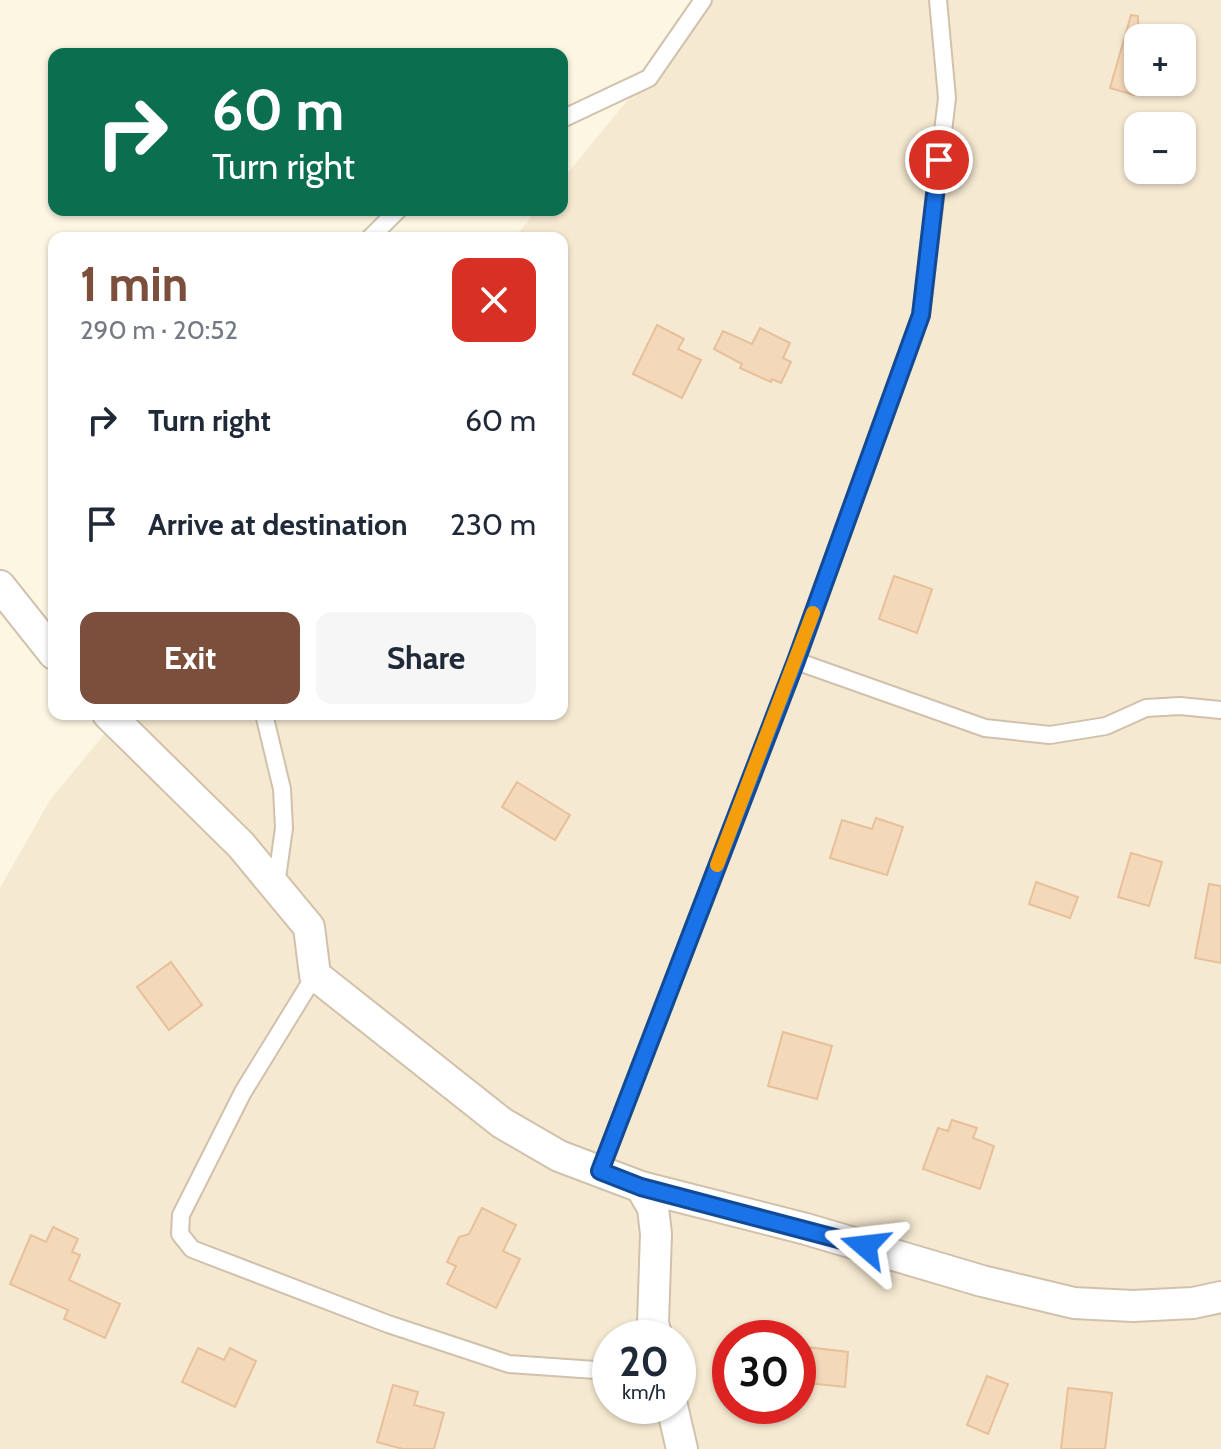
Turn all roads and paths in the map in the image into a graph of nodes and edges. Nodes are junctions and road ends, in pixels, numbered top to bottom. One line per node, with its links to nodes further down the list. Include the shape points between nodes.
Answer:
1 (703, 0): 3 (lane, via 649,78)
2 (938, 0): 8 (lane, via 947,98 921,315)
3 (568, 116)
4 (392, 216): 5 (lane)
5 (376, 232)
6 (0, 586): 7 (street)
7 (48, 643)
8 (796, 661): 9 (lane, via 985,728 1050,735 1106,726 1146,708); 14 (lane)
9 (1221, 710)
10 (114, 720): 12 (street)
11 (265, 720): 12 (lane, via 282,789 284,828)
12 (276, 885): 13 (street, via 309,927)
13 (315, 975): 14 (street, via 502,1123 559,1156); 18 (lane, via 204,1164 181,1215 180,1234 192,1249 224,1263 509,1364)
14 (600, 1171): 15 (street)
15 (641, 1187): 16 (street, via 1074,1303 1133,1306); 17 (street, via 653,1208 656,1234)
16 (1221, 1297)
17 (653, 1320)
18 (592, 1370)
19 (676, 1424): 20 (street)
20 (682, 1449)

